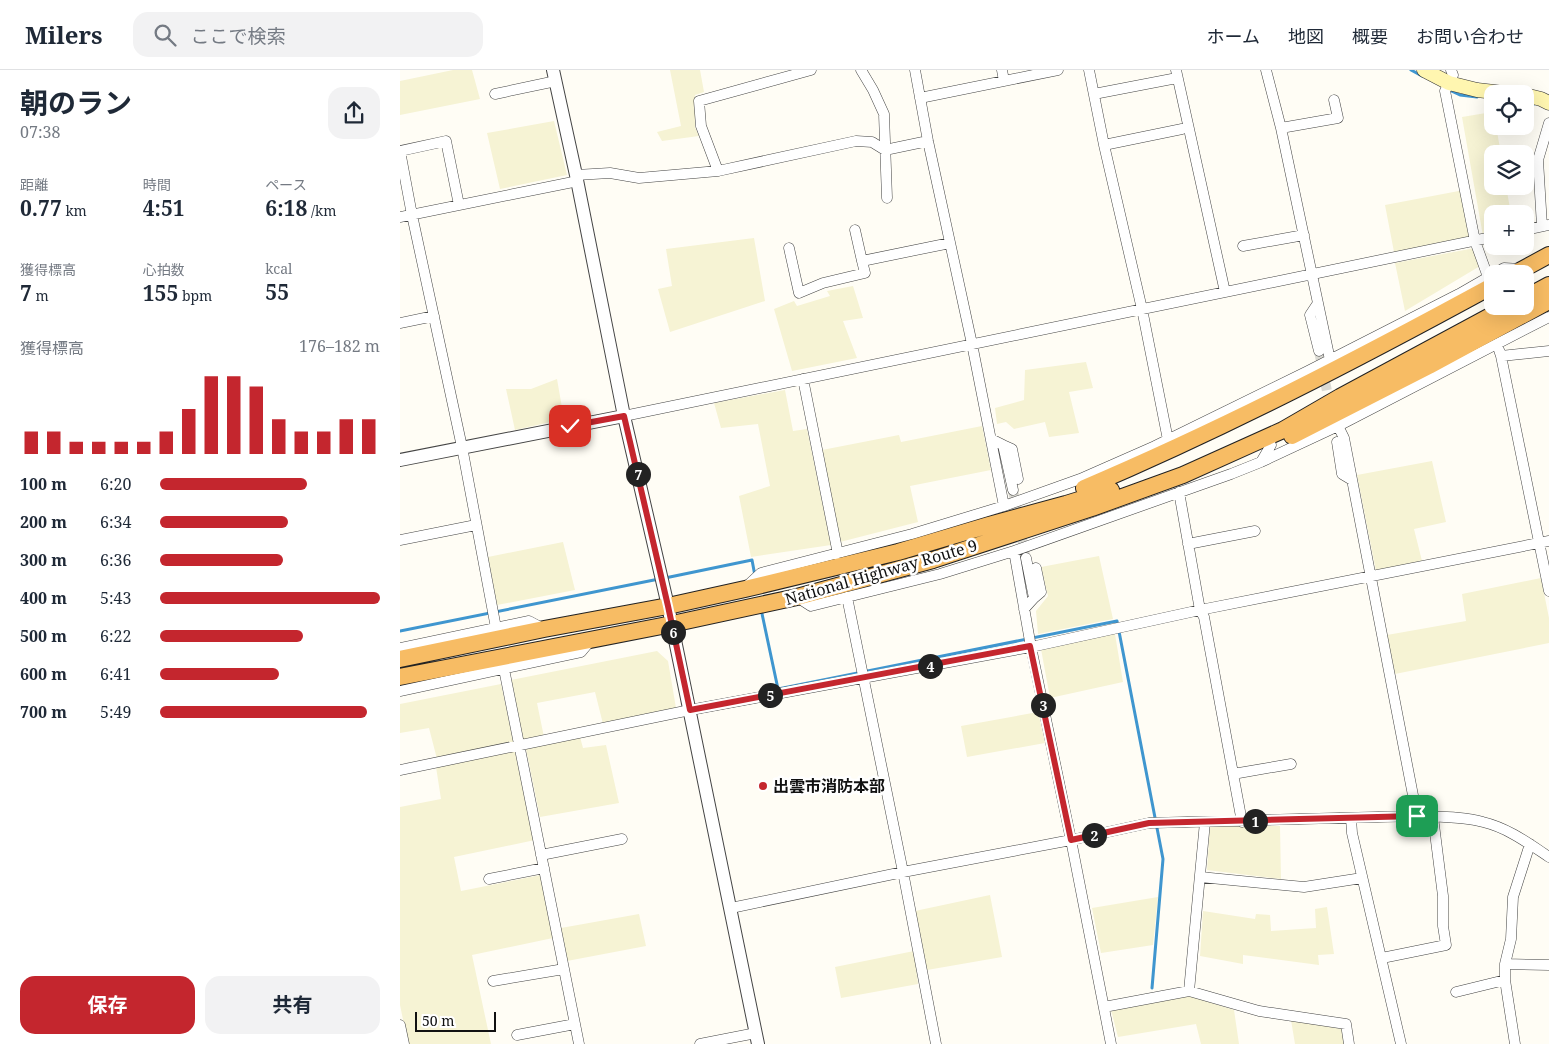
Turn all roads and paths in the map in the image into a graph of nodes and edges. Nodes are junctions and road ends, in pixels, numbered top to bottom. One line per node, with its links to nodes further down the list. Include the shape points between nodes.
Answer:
1 (811, 70): 26 (street, via 699,101 700,126)
2 (861, 70): 24 (street, via 884,114)
3 (916, 70): 16 (street)
4 (1058, 70): 10 (street)
5 (1089, 70): 14 (street)
6 (1266, 70): 20 (street)
7 (1424, 70): 11 (main road)
8 (1177, 74): 14 (street); 48 (street)
9 (555, 75): 13 (street); 27 (street)
10 (1003, 75): 16 (street)
11 (1450, 76): 12 (main road); 36 (street, via 1446,91)
12 (1484, 91)
13 (495, 94)
14 (1094, 94): 23 (street)
15 (1534, 97): 18 (main road)
16 (920, 98): 22 (street)
17 (1334, 100): 20 (street, via 1338,118)
18 (1549, 102)
19 (1549, 123): 32 (street, via 1538,160)
20 (1281, 128): 34 (street)
21 (1182, 129): 23 (street)
22 (928, 141): 24 (street); 37 (street)
23 (1104, 145): 52 (street)
24 (885, 150): 26 (street, via 872,142 856,141); 28 (street)
25 (400, 151): 29 (street, via 446,141); 30 (street)
26 (718, 171): 27 (street, via 639,178 610,173)
27 (577, 178): 29 (street); 71 (street)
28 (887, 198)
29 (460, 205): 30 (street)
30 (412, 214): 31 (street); 54 (street)
31 (400, 217)
32 (1545, 226)
33 (855, 230): 41 (street)
34 (1304, 235): 38 (street); 44 (street)
35 (1484, 239): 36 (street)
36 (1475, 241): 42 (street); 44 (street)
37 (950, 244): 41 (street); 59 (street)
38 (1243, 246)
39 (789, 248): 41 (street, via 799,292 865,274)
40 (1549, 254): 43 (highway)
41 (862, 261)
42 (1486, 265)
43 (1529, 265)
44 (1312, 274): 48 (street); 51 (street)
45 (1484, 282): 58 (street)
46 (1484, 283): 61 (highway)
47 (1549, 285): 49 (highway)
48 (1225, 292): 52 (street)
49 (1534, 293)
50 (1549, 302): 56 (street); 66 (highway)
51 (1318, 304): 62 (street, via 1310,315); 65 (street)
52 (1142, 308): 59 (street); 75 (street)
53 (1492, 315): 69 (highway, National Highway Route 9)
54 (434, 316): 57 (street); 79 (street)
55 (1549, 317): 56 (street)
56 (1538, 322): 60 (street)
57 (400, 323)
58 (1393, 327): 61 (street); 65 (street)
59 (972, 344): 67 (street); 74 (street)
60 (1497, 344): 64 (street); 68 (street)
61 (1380, 347): 72 (highway)
62 (1319, 350)
63 (1549, 351): 64 (street)
64 (1501, 356): 95 (street)
65 (1330, 360): 70 (street)
66 (1429, 366): 68 (street); 77 (highway, via 1308,429)
67 (803, 379): 71 (street); 99 (street)
68 (1420, 384): 73 (street)
69 (1340, 398): 82 (highway, National Highway Route 9, via 1283,430); 90 (highway, National Highway Route 9, via 1147,478)
70 (1246, 401): 72 (street); 75 (street)
71 (624, 416): 79 (street); 110 (street)
72 (1237, 419): 90 (highway, via 1095,484)
73 (1338, 426): 81 (street); 84 (street, via 1344,438)
74 (991, 439): 78 (street); 87 (street)
75 (1168, 440): 87 (street)
76 (1336, 442): 84 (street, via 1342,474)
77 (1271, 444): 81 (street); 82 (highway, via 1226,462)
78 (1003, 445): 83 (street, via 1012,449); 85 (street)
79 (462, 447): 80 (street); 89 (street)
80 (400, 460)
81 (1261, 462): 86 (street)
82 (1183, 474): 88 (highway, National Highway Route 9)
83 (1018, 479)
84 (1352, 480): 103 (street)
85 (1013, 490)
86 (1179, 492): 91 (street); 96 (street)
87 (1004, 506): 93 (street)
88 (1092, 508): 91 (street); 101 (highway, National Highway Route 9)
89 (476, 525): 94 (street); 114 (street)
90 (989, 525): 98 (highway, National Highway Route 9)
91 (1080, 526): 97 (street)
92 (1255, 531): 96 (street)
93 (912, 534): 98 (street); 99 (street)
94 (400, 540)
95 (1544, 542): 103 (street); 106 (street)
96 (1188, 544): 112 (street)
97 (1014, 551): 104 (street); 111 (street)
98 (898, 552): 105 (highway, National Highway Route 9)
99 (838, 554): 105 (street, via 761,573)
100 (1026, 558): 109 (street)
101 (933, 560): 104 (street); 107 (highway, National Highway Route 9)
102 (1036, 568): 109 (street, via 1041,592)
103 (1370, 576): 112 (street); 127 (street)
104 (918, 580): 108 (street)
105 (745, 589): 110 (highway, National Highway Route 9)
106 (1549, 591)
107 (796, 597): 108 (street, via 811,606); 113 (highway, National Highway Route 9)
108 (847, 597): 120 (street)
109 (1034, 598): 111 (street)
110 (668, 606): 113 (street); 115 (highway, National Highway Route 9)
111 (1024, 609): 117 (street)
112 (1200, 610): 117 (street); 126 (street, via 1204,617)
113 (672, 624): 116 (highway, National Highway Route 9); 122 (street)
114 (496, 628): 115 (street, via 529,621); 118 (street)
115 (544, 629): 118 (highway, National Highway Route 9)
116 (592, 640): 119 (street, via 581,652); 121 (highway, National Highway Route 9)
117 (1030, 646): 120 (street); 133 (street)
118 (400, 651)
119 (504, 669): 121 (street); 123 (street)
120 (864, 678): 122 (street); 138 (street)
121 (405, 683)
122 (690, 710): 123 (street); 142 (street)
123 (519, 746): 125 (street); 135 (street)
124 (1291, 764): 126 (street)
125 (400, 770)
126 (1233, 774): 131 (street)
127 (1417, 816): 128 (street); 129 (street)
128 (1433, 816): 134 (street, via 1482,821 1507,830); 143 (street, via 1446,945)
129 (1350, 818): 131 (street); 140 (street)
130 (1205, 822): 131 (street); 133 (street, via 1149,823); 139 (street)
131 (1242, 822)
132 (622, 839): 135 (street)
133 (1071, 840): 138 (street); 151 (street)
134 (1530, 844): 136 (street); 144 (street, via 1513,897 1511,939)
135 (541, 855): 137 (street)
136 (1549, 857)
137 (544, 868): 141 (street); 146 (street)
138 (903, 872): 142 (street); 159 (street)
139 (1200, 877): 140 (street, via 1304,887); 149 (street)
140 (1362, 878): 143 (street)
141 (489, 879)
142 (731, 908): 155 (street)
143 (1382, 958): 162 (street)
144 (1505, 964): 145 (street); 147 (street)
145 (1549, 966)
146 (564, 969): 148 (street); 152 (street)
147 (1505, 980): 150 (street); 163 (street)
148 (493, 981)
149 (1189, 991): 151 (street); 161 (street, via 1259,1012 1346,1024)
150 (1456, 992)
151 (1104, 1007): 160 (street)
152 (574, 1024): 154 (street); 157 (street)
153 (400, 1025): 156 (street)
154 (517, 1035)
155 (757, 1038): 158 (street)
156 (404, 1044)
157 (579, 1044)
158 (700, 1044)
159 (936, 1044)
160 (1111, 1044)
161 (1350, 1044)
162 (1401, 1044)
163 (1515, 1044)

